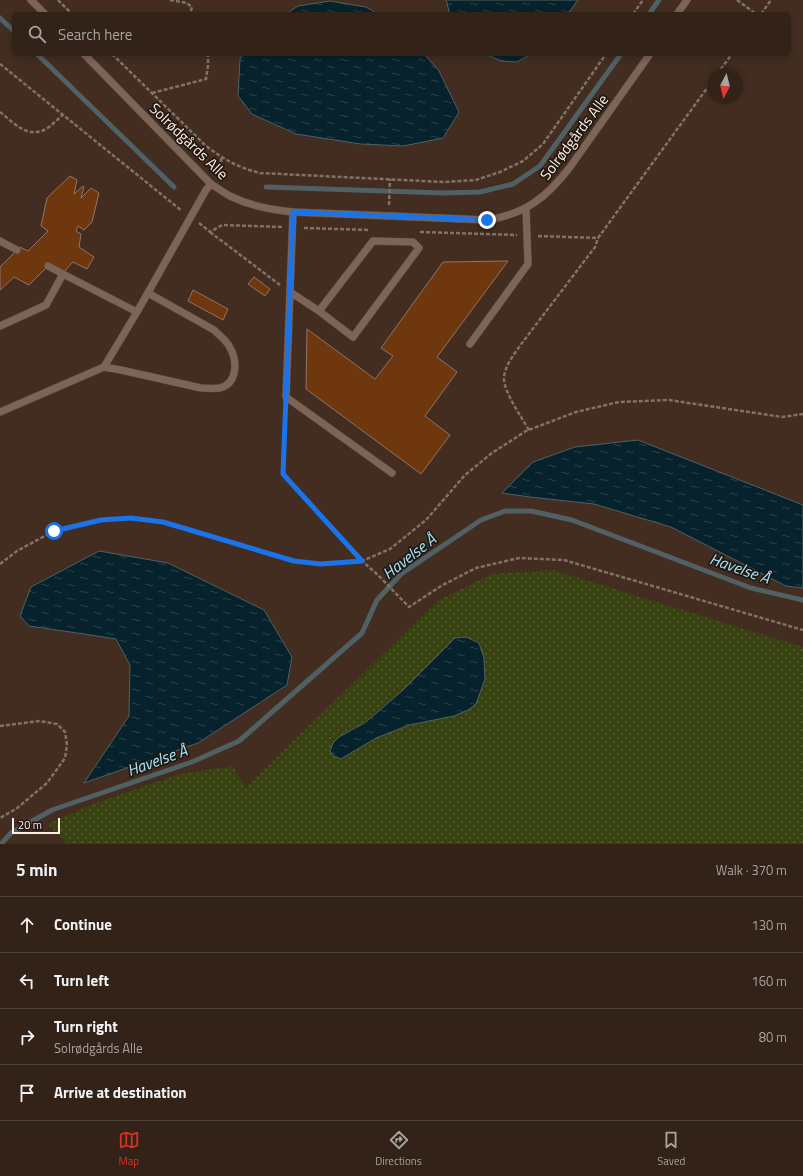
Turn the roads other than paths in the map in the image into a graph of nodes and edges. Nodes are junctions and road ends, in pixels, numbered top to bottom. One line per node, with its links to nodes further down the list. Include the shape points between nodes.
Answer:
1 (31, 0): 3 (lane)
2 (687, 0): 4 (lane)
3 (43, 12)
4 (678, 12)
5 (86, 56): 7 (lane, Solrødgårds Alle)
6 (649, 56): 8 (lane, Solrødgårds Alle, via 558,183)
7 (212, 184): 9 (lane, Solrødgårds Alle, via 231,197 244,202); 15 (lane, via 206,190)
8 (526, 208): 9 (lane, Solrødgårds Alle, via 487,220); 19 (lane, via 528,264)
9 (293, 212): 14 (lane)
10 (0, 241): 11 (lane)
11 (17, 250)
12 (48, 266): 13 (lane)
13 (63, 274): 17 (lane); 18 (lane, via 46,306)
14 (290, 292): 16 (lane); 22 (lane, via 286,397)
15 (148, 293): 17 (lane); 20 (lane, via 222,337 229,345 235,363 232,379 221,388 201,388)
16 (319, 311): 16 (lane, via 373,241 412,242 419,248 353,337)
17 (137, 312): 20 (lane)
18 (0, 326)
19 (470, 344)
20 (104, 367): 21 (lane)
21 (0, 412)
22 (392, 473)

